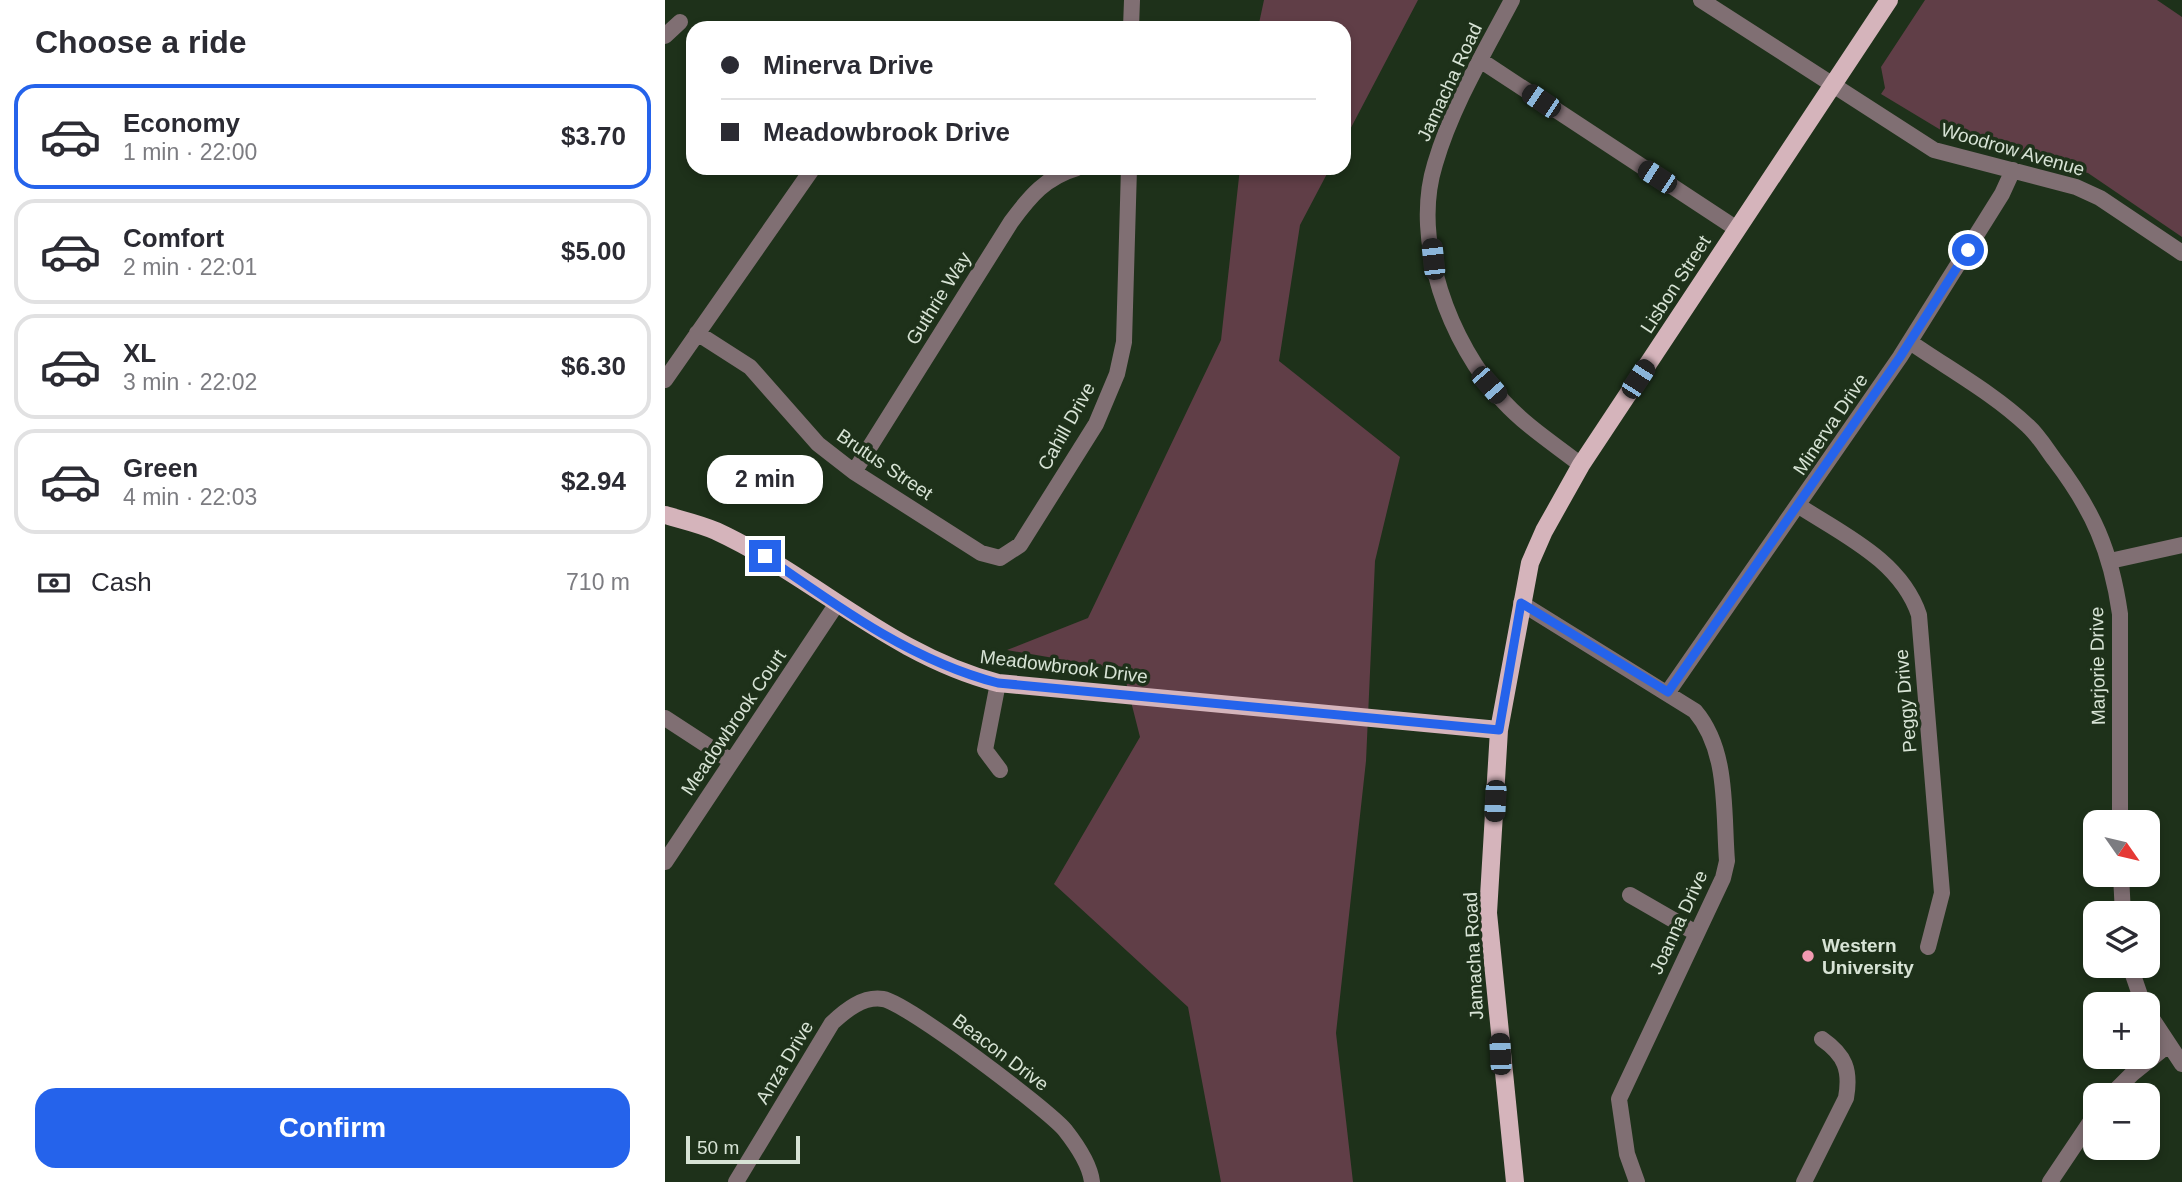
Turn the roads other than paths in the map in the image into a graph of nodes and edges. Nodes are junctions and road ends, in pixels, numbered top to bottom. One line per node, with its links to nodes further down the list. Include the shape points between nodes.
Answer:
1 (1132, 0): 5 (street)
2 (1512, 0): 8 (street, Jamacha Road)
3 (1700, 0): 9 (street, Woodrow Avenue)
4 (1889, 0): 9 (main road, Lisbon Street)
5 (1131, 21)
6 (680, 22): 7 (street)
7 (665, 36)
8 (1480, 60): 14 (street); 19 (street, Jamacha Road, via 1434,166 1430,213 1438,282 1458,337 1489,385 1520,418)
9 (1832, 86): 10 (street, Woodrow Avenue, via 1934,150); 14 (main road, Lisbon Street)
10 (2013, 170): 15 (street, Woodrow Avenue, via 2100,198); 17 (street, Minerva Drive)
11 (808, 175): 16 (street)
12 (1055, 175): 20 (street, Guthrie Way, via 1032,194 1011,222)
13 (1127, 175): 24 (street, Cahill Drive, via 1124,342 1117,374 1095,424 1020,545)
14 (1737, 229): 19 (main road, Lisbon Street)
15 (2182, 253)
16 (697, 333): 18 (street); 20 (street, Brutus Street, via 750,367 818,444)
17 (1910, 342): 21 (street, Minerva Drive); 25 (street, Marjorie Drive, via 2030,428 2085,500)
18 (665, 380)
19 (1581, 465): 26 (main road, Lisbon Street, via 1543,531)
20 (854, 472): 24 (street, Brutus Street, via 981,553)
21 (1799, 506): 29 (street, Minerva Drive); 38 (street, Peggy Drive, via 1894,572 1919,615 1942,893)
22 (665, 515): 27 (main road, Meadowbrook Drive, via 714,530 765,556)
23 (2182, 545): 25 (street)
24 (1000, 558)
25 (2110, 561): 34 (street, Marjorie Drive, via 2120,614)
26 (1521, 603): 29 (street, Joanna Drive); 31 (main road, Jamacha Road)
27 (836, 605): 28 (main road, Meadowbrook Drive, via 923,657); 32 (street, Meadowbrook Court)
28 (998, 683): 31 (main road, Meadowbrook Drive); 33 (street, via 985,750)
29 (1668, 692): 37 (street, Joanna Drive, via 1695,710 1707,726 1720,766 1727,861)
30 (665, 718): 32 (street)
31 (1499, 730): 48 (main road, Jamacha Road, via 1488,914)
32 (731, 761): 35 (street, Meadowbrook Court)
33 (1000, 770)
34 (2120, 810)
35 (665, 862)
36 (1630, 895): 37 (street)
37 (1696, 933): 49 (street, Joanna Drive, via 1619,1099 1627,1154)
38 (1928, 947)
39 (854, 1006): 46 (street, Anza Drive, via 832,1023); 47 (street, Beacon Drive, via 879,999 914,1013 1063,1128)
40 (2160, 1032): 42 (street)
41 (1822, 1039): 50 (street, via 1846,1062 1848,1089)
42 (2168, 1045): 43 (street); 44 (street)
43 (2182, 1064)
44 (2125, 1083)
45 (2083, 1133): 51 (street)
46 (736, 1182)
47 (1092, 1182)
48 (1515, 1182)
49 (1637, 1182)
50 (1804, 1182)
51 (2050, 1182)

